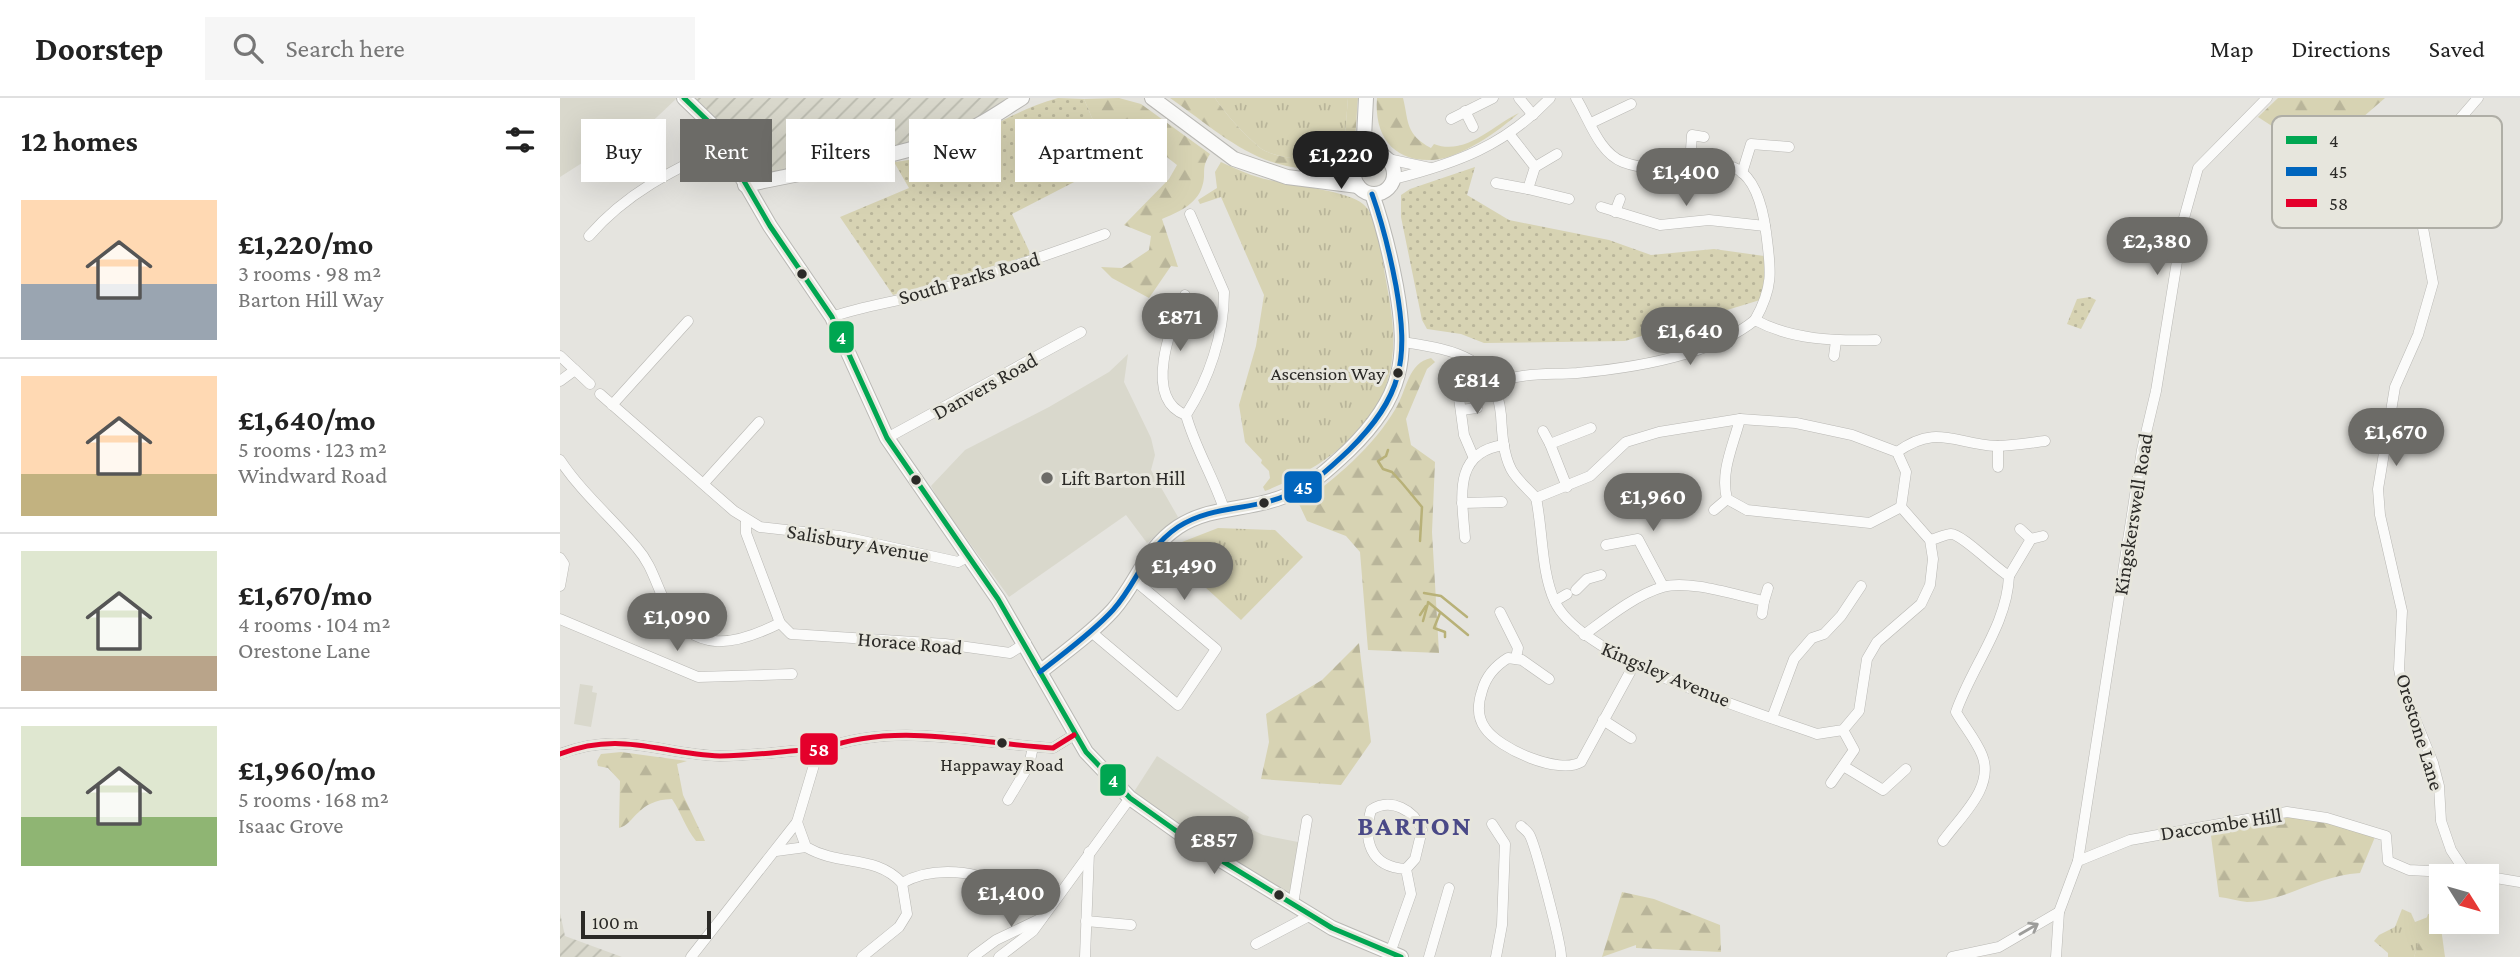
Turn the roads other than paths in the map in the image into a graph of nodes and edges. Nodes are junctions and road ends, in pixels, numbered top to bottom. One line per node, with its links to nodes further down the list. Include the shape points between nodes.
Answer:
1 (684, 98): 18 (street)
2 (1022, 98): 38 (street, via 951,136 849,165)
3 (1152, 98): 35 (street, via 1234,159 1287,177)
4 (1366, 98): 15 (street)
5 (1493, 98): 14 (street)
6 (1519, 98): 16 (street)
7 (1550, 98): 16 (street)
8 (1576, 98): 20 (street)
9 (2267, 98): 146 (street, Kingskerswell Road, via 2198,168 2184,218)
10 (2478, 98): 17 (street, Orestone Lane)
11 (1612, 100): 13 (street)
12 (1631, 104): 13 (street)
13 (1618, 110): 20 (street)
14 (1465, 111): 19 (street); 22 (street)
15 (1364, 114): 28 (street); 29 (street)
16 (1533, 115): 23 (street)
17 (2463, 116)
18 (708, 119)
19 (1451, 119)
20 (1591, 123): 30 (street, via 1602,145 1623,162)
21 (1692, 123): 24 (street)
22 (1473, 127)
23 (1510, 135): 32 (street); 33 (street)
24 (1692, 135): 25 (street); 30 (street)
25 (1704, 136)
26 (1789, 147): 34 (street, via 1751,144)
27 (1557, 154): 32 (street)
28 (1384, 156): 29 (street); 33 (street); 40 (street, via 1394,168)
29 (1359, 161): 35 (street); 39 (street, via 1354,175)
30 (1690, 164): 34 (street, via 1729,165)
31 (680, 166): 50 (street, via 624,200)
32 (1535, 167): 41 (street)
33 (1434, 169): 40 (street)
34 (1742, 173): 47 (street, via 1760,195)
35 (1314, 180): 39 (street)
36 (743, 182): 38 (street)
37 (1496, 183): 41 (street)
38 (745, 186): 52 (street)
39 (1358, 186): 40 (street)
40 (1384, 188): 58 (street, via 1385,229)
41 (1528, 189): 42 (street)
42 (1569, 199)
43 (1620, 199): 45 (street)
44 (1601, 207): 45 (street)
45 (1615, 212): 47 (street, via 1660,225 1709,220)
46 (1190, 214): 70 (street, via 1224,292 1224,304 1219,337 1200,393)
47 (1765, 226): 53 (street, via 1769,295)
48 (2423, 228): 147 (street, Orestone Lane, via 2433,283 2395,387 2378,489 2402,611 2401,679 2433,763 2441,821)
49 (1105, 234): 52 (street, South Parks Road, via 995,274)
50 (589, 236)
51 (1185, 295): 70 (street, via 1164,353 1168,402 1173,410)
52 (832, 317): 75 (street)
53 (1755, 320): 57 (street, via 1774,330); 65 (street, via 1715,344 1653,361 1576,373 1516,375)
54 (688, 321): 67 (street)
55 (1081, 332): 75 (street, Danvers Road)
56 (1876, 340): 57 (street)
57 (1836, 341): 60 (street)
58 (1403, 342): 65 (street, via 1451,349 1478,364); 91 (street, via 1397,384 1382,412 1332,466 1280,498)
59 (560, 356): 61 (street)
60 (1834, 356)
61 (575, 370): 62 (street); 64 (street)
62 (560, 381)
63 (1457, 383): 69 (street)
64 (590, 384)
65 (1493, 384): 78 (street, via 1500,402)
66 (600, 394): 67 (street, Salisbury Avenue)
67 (612, 405): 84 (street, Salisbury Avenue)
68 (1478, 408): 69 (street)
69 (1461, 410): 81 (street)
70 (1186, 415): 91 (street)
71 (1740, 419): 80 (street, via 1808,425 1873,441); 85 (street, via 1626,442 1590,476); 87 (street, via 1724,476)
72 (759, 422): 84 (street)
73 (1591, 429): 77 (street)
74 (1544, 431): 77 (street)
75 (887, 438): 100 (street)
76 (2045, 442): 79 (street)
77 (1550, 444): 85 (street)
78 (1504, 445): 81 (street); 86 (street, via 1511,470)
79 (1998, 446): 80 (street, via 1930,436 1916,438); 83 (street)
80 (1897, 452): 90 (street, via 1906,472)
81 (1473, 456): 89 (street)
82 (560, 460): 114 (street, via 638,549 666,605 697,638 732,643)
83 (1998, 467)
84 (704, 483): 93 (street, Salisbury Avenue)
85 (1567, 486): 86 (street)
86 (1536, 498): 109 (street, Kingsley Avenue)
87 (1727, 499): 90 (street, via 1746,510 1870,523); 92 (street)
88 (1502, 502): 89 (street)
89 (1462, 503): 96 (street)
90 (1901, 507): 98 (street)
91 (1224, 509): 104 (street, via 1202,514 1177,528 1147,556)
92 (1714, 510)
93 (746, 520): 100 (street, Salisbury Avenue, via 760,527 840,536 958,562); 114 (street, via 746,533)
94 (2020, 529): 97 (street)
95 (2043, 536): 97 (street)
96 (1465, 538)
97 (2031, 539): 103 (street)
98 (1930, 540): 103 (street, via 1951,534 1965,539); 127 (street, via 1933,559 1927,595 1872,650 1859,710)
99 (1606, 545): 106 (street, via 1638,539)
100 (970, 556): 119 (street)
101 (560, 558): 105 (street, via 564,564)
102 (1601, 575): 109 (street)
103 (2009, 576): 116 (street, via 2009,591)
104 (1133, 579): 115 (street, via 1114,609); 115 (street, via 1216,649 1178,705)
105 (560, 586)
106 (1664, 586): 110 (street, via 1695,587); 117 (street, via 1613,613)
107 (1861, 586): 125 (street, via 1841,617 1824,635 1812,638 1794,659)
108 (1768, 588): 110 (street)
109 (1555, 601): 117 (street, Kingsley Avenue)
110 (1764, 601): 112 (street)
111 (1500, 611): 120 (street, via 1518,648)
112 (1762, 614)
113 (560, 619): 123 (street, via 698,677)
114 (780, 623): 119 (street, Horace Road, via 792,635 945,644 1010,653)
115 (1090, 631): 122 (street)
116 (1995, 633): 118 (street); 142 (street, via 1976,663 1956,712 1981,752 1987,769 1984,785)
117 (1584, 635): 121 (street, Kingsley Avenue)
118 (2008, 637)
119 (1026, 643): 122 (street)
120 (1516, 658): 124 (street); 126 (street, via 1508,658 1491,673 1479,701 1484,727 1494,737 1523,754 1563,768 1581,762)
121 (1635, 663): 125 (street, Kingsley Avenue); 126 (street)
122 (1040, 672): 128 (street)
123 (792, 674)
124 (1549, 679)
125 (1772, 718): 127 (street, Kingsley Avenue, via 1816,734)
126 (1604, 720): 129 (street)
127 (1843, 730): 133 (street, via 1854,750)
128 (1074, 735): 130 (street, via 1053,748); 136 (street)
129 (1631, 738)
130 (1033, 747): 131 (street, via 897,736); 137 (street, via 1029,765)
131 (823, 749): 132 (street, via 721,756 615,742 587,743); 139 (street)
132 (560, 754)
133 (1845, 767): 134 (street, via 1883,790); 135 (street)
134 (1906, 769)
135 (1831, 783)
136 (1130, 798): 145 (street); 155 (street)
137 (1008, 800)
138 (1307, 820): 155 (street)
139 (797, 822): 143 (street); 144 (street)
140 (1492, 824): 169 (street, via 1505,844 1506,863)
141 (1521, 826): 170 (street, via 1530,834 1536,853)
142 (1943, 841)
143 (806, 847): 144 (street); 152 (street, via 834,860 881,867)
144 (776, 851): 163 (street)
145 (1089, 852): 158 (street); 159 (street)
146 (2078, 861): 149 (street, Daccombe Hill, via 2130,839 2287,812 2328,818 2386,836 2388,861 2400,868); 156 (street, Kingskerswell Road)
147 (2460, 864)
148 (1406, 869): 148 (street, via 1398,869 1371,850 1366,838 1371,810 1377,806 1390,804 1419,821 1420,844); 162 (street, via 1411,894)
149 (2429, 870)
150 (2499, 878): 151 (street)
151 (2520, 882)
152 (902, 883): 154 (street, via 920,873 947,873 981,876); 164 (street, via 907,914 900,927)
153 (1449, 888): 168 (street)
154 (1008, 890)
155 (1293, 904): 157 (street)
156 (2059, 912): 171 (street, one-way to 156, via 1999,947); 172 (street, Kingskerswell Road)
157 (1311, 915): 161 (street); 162 (street)
158 (1042, 918): 165 (street); 166 (street, via 1030,934)
159 (1086, 921): 160 (street); 167 (street)
160 (1131, 925)
161 (1256, 944)
162 (1393, 956)
163 (691, 957)
164 (862, 957)
165 (973, 957)
166 (999, 957)
167 (1085, 957)
168 (1429, 957)
169 (1496, 957)
170 (1561, 957)
171 (1952, 957)
172 (2056, 957)

